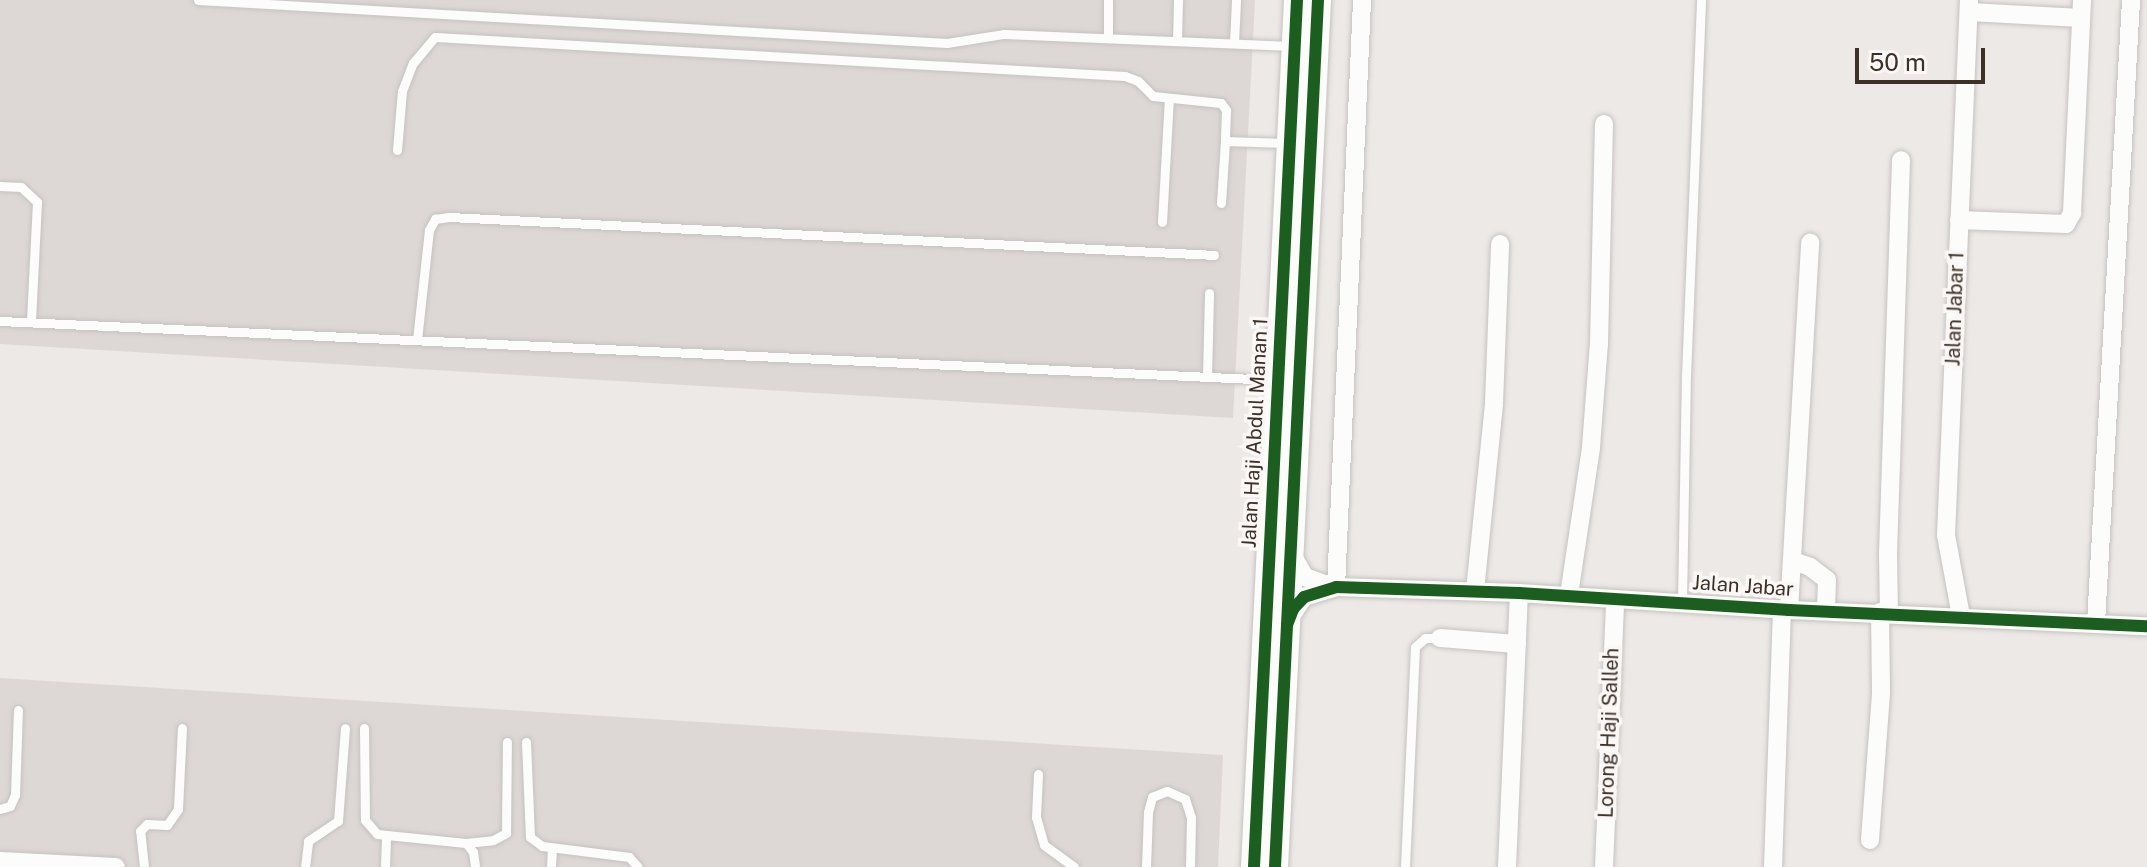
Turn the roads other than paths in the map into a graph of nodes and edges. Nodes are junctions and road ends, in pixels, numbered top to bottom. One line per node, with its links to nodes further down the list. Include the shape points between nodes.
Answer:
1 (198, 0): 12 (lane, via 947,43 1004,34)
2 (1108, 0): 12 (lane)
3 (1178, 0): 13 (lane)
4 (1236, 0): 14 (lane)
5 (1297, 0): 15 (street, Jalan Haji Abdul Manan 1)
6 (1318, 0): 35 (street, Jalan Haji Abdul Manan 1)
7 (1362, 0): 37 (street)
8 (1701, 0): 42 (lane)
9 (2131, 0): 47 (street)
10 (1969, 6): 11 (street); 24 (street, Jalan Jabar 1)
11 (2082, 9): 24 (street, via 2072,213 2066,224)
12 (1108, 38): 13 (lane)
13 (1177, 41): 14 (lane)
14 (1234, 43): 15 (lane)
15 (1295, 46): 19 (street, Jalan Haji Abdul Manan 1)
16 (1169, 98): 18 (lane, via 1221,103 1226,110); 20 (lane, via 1150,95 1125,76 435,37 413,63 402,91); 25 (lane)
17 (1604, 124): 40 (street, via 1599,344 1591,447)
18 (1225, 141): 19 (lane); 23 (lane)
19 (1290, 144): 34 (street, Jalan Haji Abdul Manan 1)
20 (397, 150)
21 (1901, 160): 45 (street)
22 (0, 186): 31 (lane, via 21,187 37,202)
23 (1221, 203)
24 (1959, 220): 46 (street, Jalan Jabar 1, via 1946,535)
25 (1162, 222)
26 (1810, 243): 36 (street)
27 (1500, 244): 38 (street, via 1494,403)
28 (1214, 255): 32 (lane, via 449,217 435,219 429,230)
29 (1209, 293): 33 (lane)
30 (0, 321): 31 (lane)
31 (31, 322): 32 (lane)
32 (417, 340): 33 (lane)
33 (1207, 377): 34 (lane)
34 (1278, 380): 76 (street, Jalan Haji Abdul Manan 1)
35 (1290, 550): 37 (street, via 1305,577); 48 (street, Jalan Haji Abdul Manan 1)
36 (1793, 561): 43 (street); 44 (street, via 1827,580)
37 (1336, 587): 38 (street, Jalan Jabar); 48 (street, via 1304,597)
38 (1475, 591): 39 (street, Jalan Jabar)
39 (1519, 593): 40 (street, Jalan Jabar); 51 (street)
40 (1569, 595): 41 (street, Jalan Jabar)
41 (1615, 599): 42 (street, Jalan Jabar); 80 (street, Lorong Haji Salleh)
42 (1682, 602): 43 (street, Jalan Jabar)
43 (1786, 609): 44 (street, Jalan Jabar); 81 (street)
44 (1826, 610): 45 (street, Jalan Jabar)
45 (1885, 612): 46 (street, Jalan Jabar); 61 (street)
46 (1961, 616): 47 (street, Jalan Jabar)
47 (2096, 623): 49 (street, Jalan Jabar)
48 (1287, 625): 77 (street, Jalan Haji Abdul Manan 1)
49 (2147, 626)
50 (1440, 638): 51 (street); 78 (lane, via 1425,638 1415,647)
51 (1517, 644): 79 (street)
52 (18, 710): 59 (lane, via 15,795 10,806)
53 (182, 728): 67 (lane, via 178,809 167,825 147,824 140,831)
54 (345, 728): 68 (lane, via 338,821 308,841)
55 (364, 728): 60 (lane, via 365,820 377,834)
56 (507, 742): 62 (lane, via 506,833)
57 (526, 742): 63 (lane, via 530,837)
58 (1038, 774): 73 (lane, via 1036,817 1044,845)
59 (0, 809)
60 (386, 835): 62 (lane); 69 (lane)
61 (1870, 840)
62 (466, 843): 70 (lane)
63 (552, 848): 71 (lane); 72 (lane, via 629,857)
64 (5, 863): 65 (street)
65 (82, 866): 66 (street)
66 (116, 867)
67 (144, 867)
68 (305, 867)
69 (385, 867)
70 (475, 867)
71 (551, 867)
72 (638, 867)
73 (1074, 867)
74 (1146, 867): 75 (lane, via 1152,797 1167,791 1185,799 1191,817)
75 (1190, 867)
76 (1254, 867)
77 (1275, 867)
78 (1405, 867)
79 (1507, 867)
80 (1604, 867)
81 (1773, 867)

